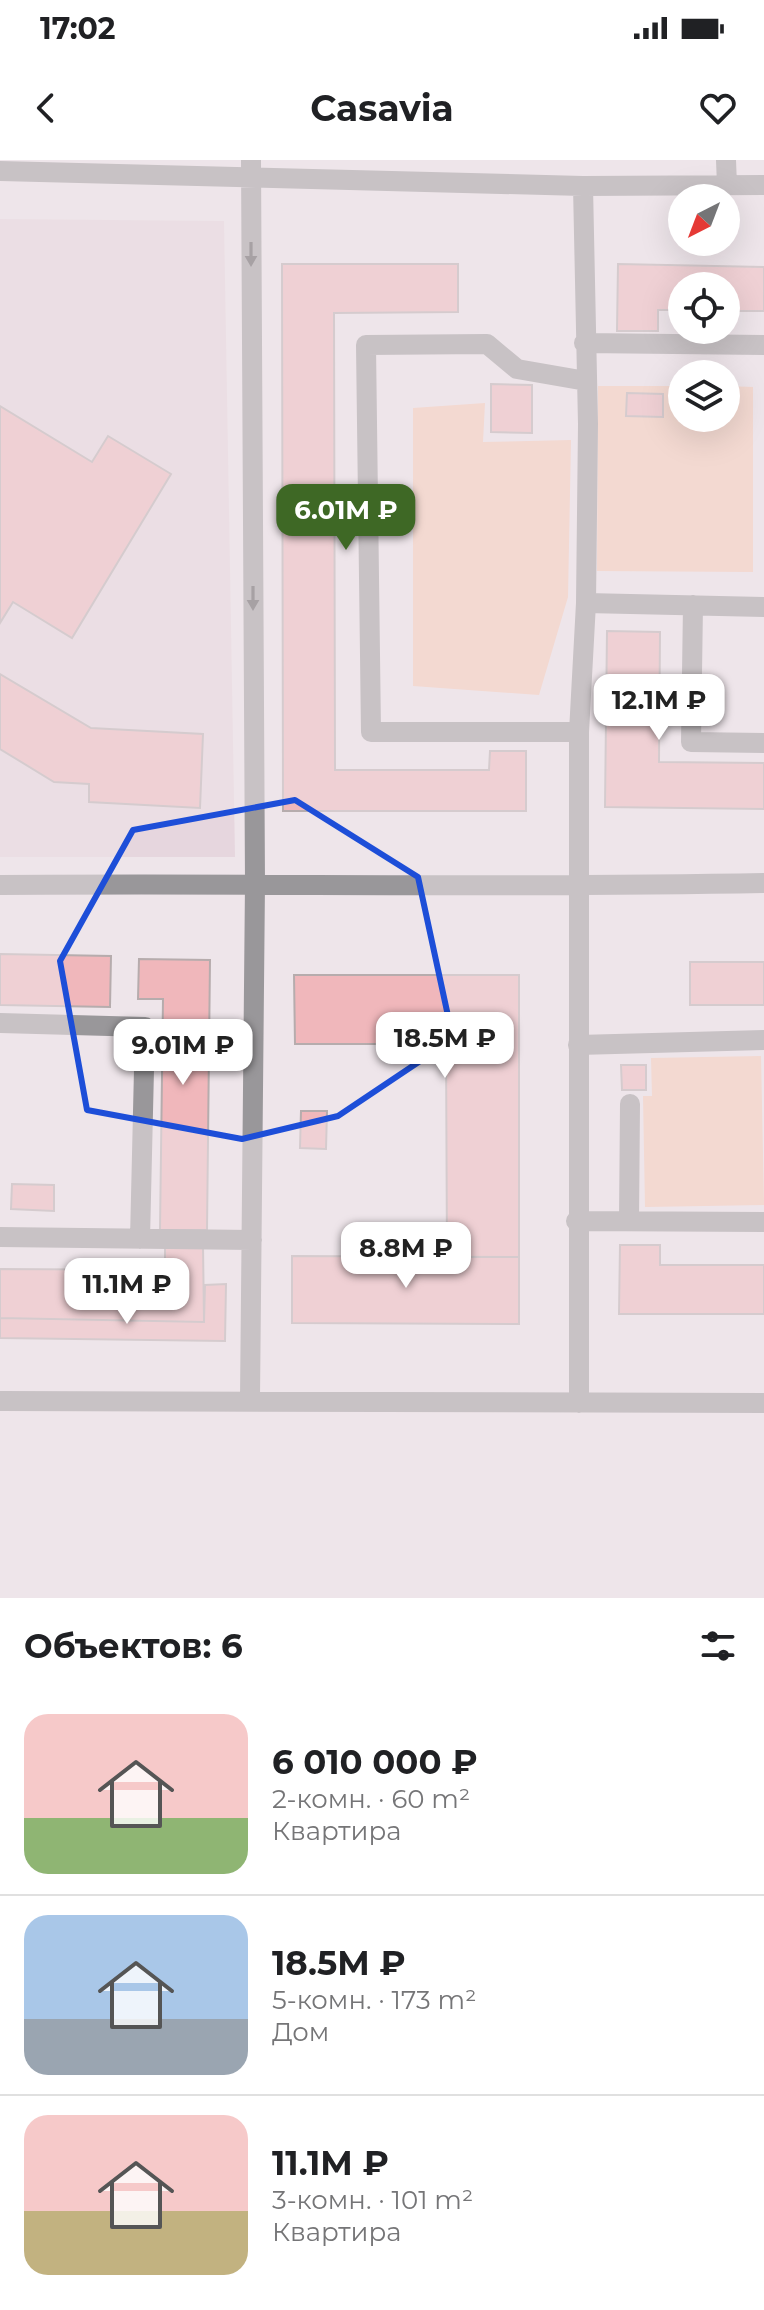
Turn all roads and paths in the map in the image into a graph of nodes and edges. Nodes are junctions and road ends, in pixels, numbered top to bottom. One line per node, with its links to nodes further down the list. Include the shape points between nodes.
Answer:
1 (726, 160): 4 (lane)
2 (251, 168): 3 (lane); 8 (lane); 17 (lane, one-way to 17)
3 (0, 171)
4 (727, 184)
5 (668, 185): 8 (lane)
6 (740, 185): 7 (lane)
7 (764, 185)
8 (583, 186): 9 (lane)
9 (584, 343): 10 (lane); 11 (lane)
10 (764, 345)
11 (586, 381): 12 (lane); 15 (lane, via 517,369 487,344 366,345 371,732)
12 (586, 603): 13 (lane); 15 (lane)
13 (693, 605): 14 (lane); 16 (lane, via 691,742)
14 (764, 607)
15 (579, 732): 20 (lane)
16 (764, 743)
17 (255, 883): 19 (lane); 20 (lane); 30 (lane)
18 (764, 883): 20 (lane)
19 (0, 885)
20 (579, 886): 23 (lane)
21 (0, 1023): 29 (lane, via 145,1027)
22 (764, 1040): 23 (lane)
23 (578, 1045): 26 (lane)
24 (630, 1104): 25 (lane)
25 (629, 1220): 26 (lane); 27 (lane)
26 (576, 1221): 33 (lane)
27 (764, 1222)
28 (0, 1237): 29 (lane)
29 (140, 1239): 30 (lane)
30 (252, 1240): 31 (lane)
31 (250, 1399): 32 (lane); 33 (lane)
32 (0, 1401)
33 (579, 1403): 34 (lane)
34 (764, 1403)

